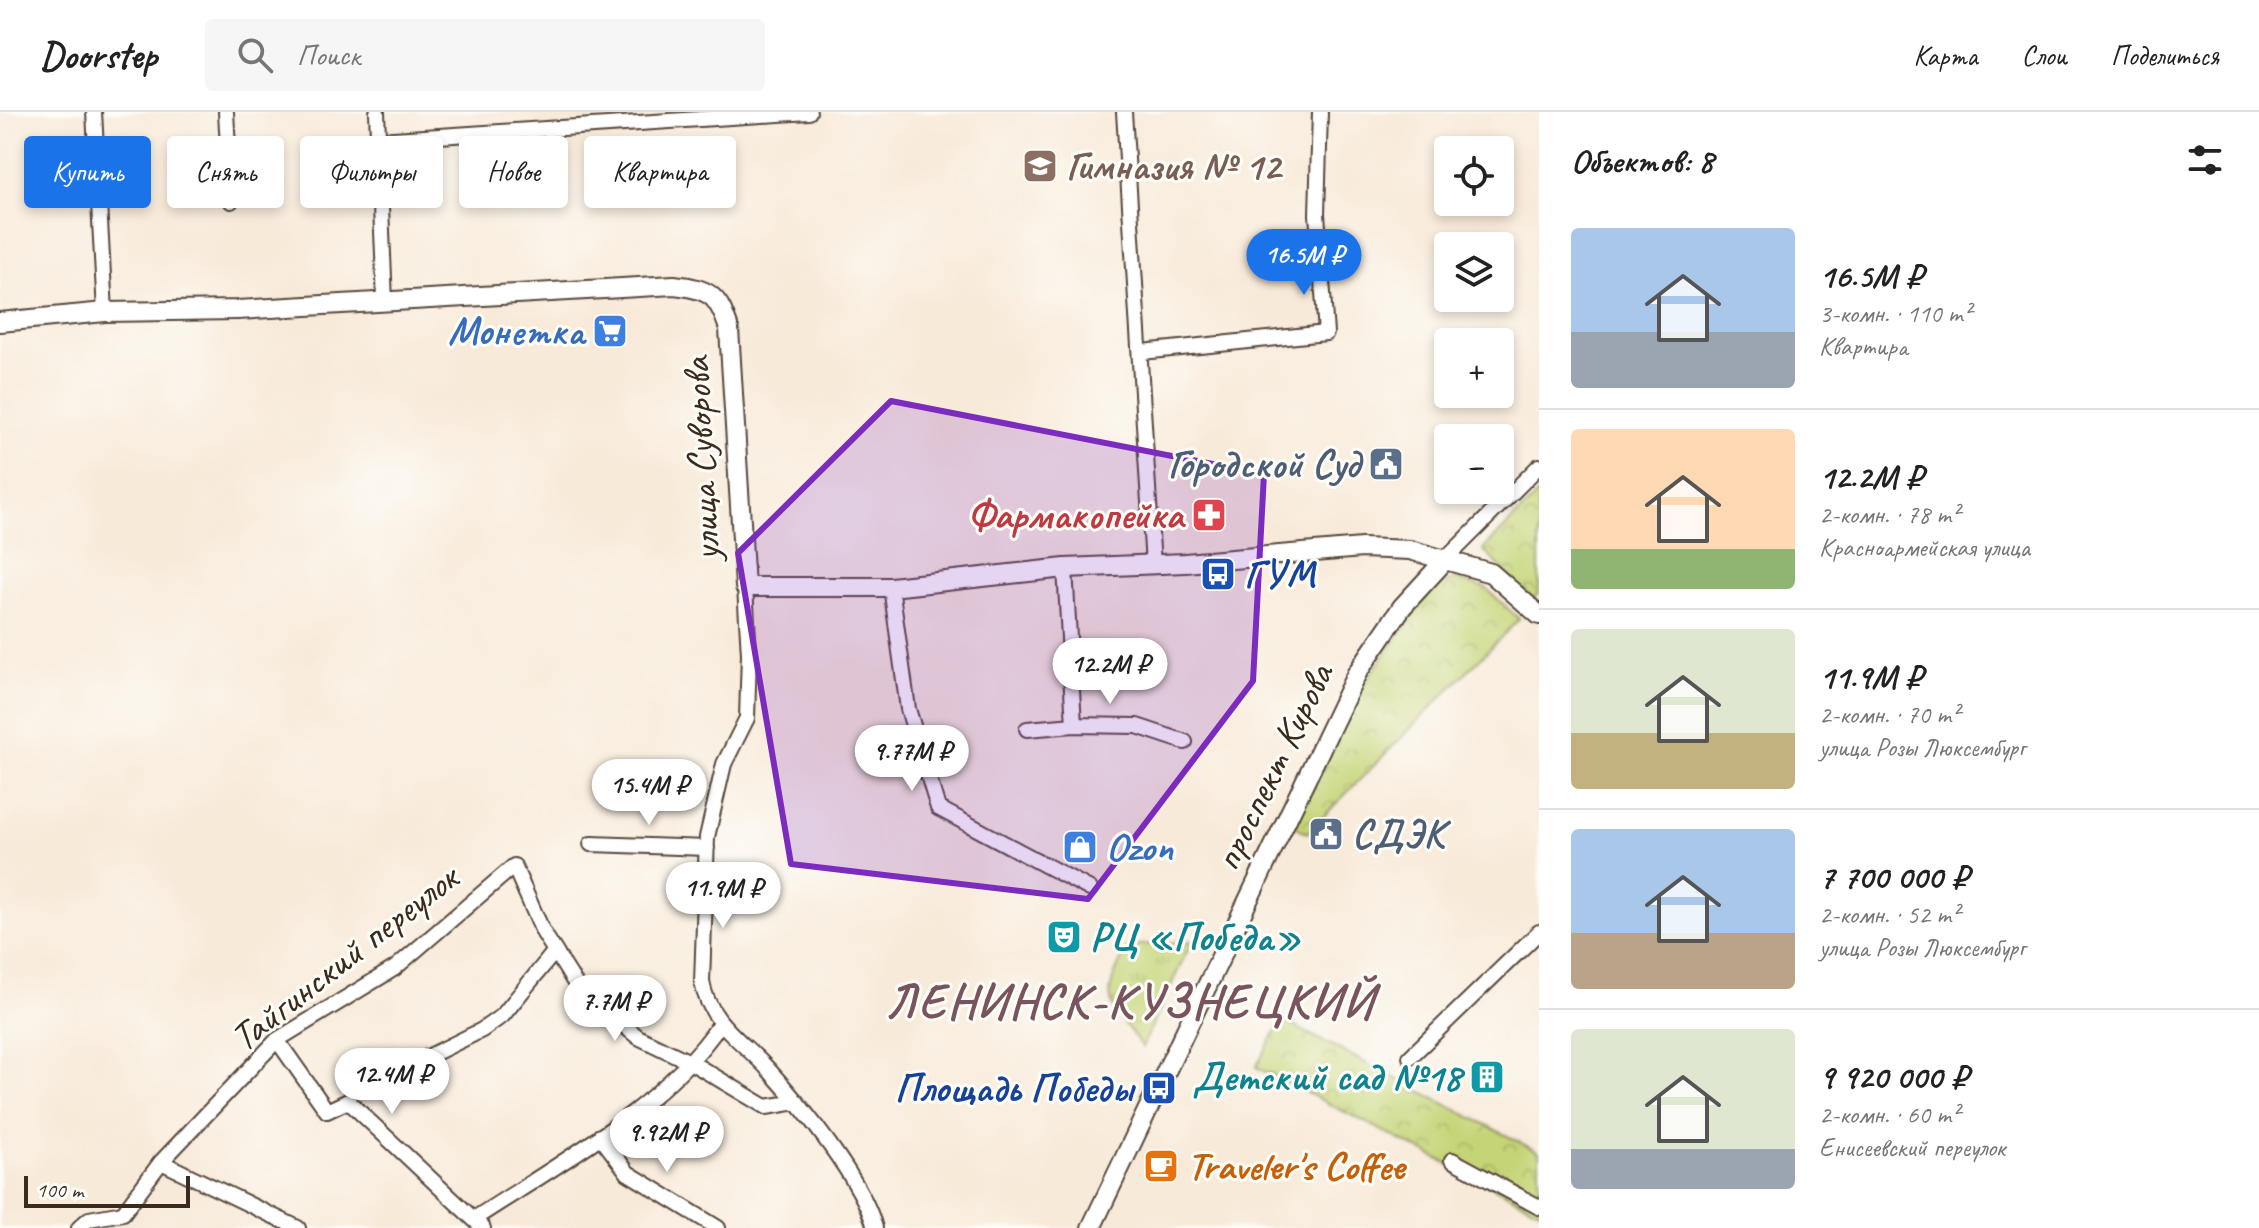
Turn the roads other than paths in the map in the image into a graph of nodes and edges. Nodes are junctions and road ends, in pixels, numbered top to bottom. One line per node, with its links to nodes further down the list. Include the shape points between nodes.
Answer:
1 (94, 112): 12 (street)
2 (226, 112): 7 (street)
3 (377, 112): 8 (street)
4 (809, 112): 9 (street)
5 (1124, 112): 14 (street)
6 (1320, 112): 14 (street, via 1317,214 1326,333)
7 (227, 136)
8 (378, 136)
9 (440, 136)
10 (381, 208): 11 (street)
11 (385, 302): 12 (main road, улица Суворова); 19 (main road, улица Суворова, via 674,285 699,288 720,303 729,329)
12 (105, 312): 13 (main road, улица Суворова)
13 (0, 322)
14 (1142, 352): 17 (street)
15 (1539, 466): 16 (street, проспект Кирова)
16 (1447, 558): 17 (main road, улица Суворова, via 1362,548); 21 (main road, улица Суворова, via 1491,573); 45 (main road, проспект Кирова, via 1402,607 1357,673)
17 (1153, 565): 18 (main road, улица Суворова)
18 (1065, 568): 20 (main road, улица Суворова); 22 (street)
19 (745, 587): 20 (main road, улица Суворова); 26 (street, via 747,718 714,796)
20 (891, 587): 27 (street, via 908,709 938,808)
21 (1539, 615)
22 (1074, 725): 23 (street); 24 (street, via 1137,726)
23 (1027, 729)
24 (1185, 742)
25 (591, 844): 26 (street)
26 (707, 848): 30 (street, via 702,982)
27 (1090, 889)
28 (1539, 932): 32 (street)
29 (555, 951): 31 (street, Тайгинский переулок, via 514,866 395,968); 33 (street, via 590,998 638,1037); 34 (street, via 503,1015)
30 (720, 1024): 33 (street); 35 (street)
31 (277, 1040): 38 (street, Тайгинский переулок); 40 (street, via 327,1111 348,1101)
32 (1410, 1057)
33 (692, 1063): 35 (street, via 766,1107); 36 (street)
34 (383, 1079)
35 (797, 1102): 44 (street, via 860,1192)
36 (600, 1136): 40 (street); 43 (street, via 628,1173)
37 (1452, 1160): 39 (street)
38 (161, 1162): 41 (street, Тайгинский переулок, via 123,1213 89,1219); 42 (street)
39 (1539, 1207)
40 (478, 1224)
41 (79, 1228)
42 (298, 1228)
43 (718, 1228)
44 (875, 1228)
45 (1091, 1228)

